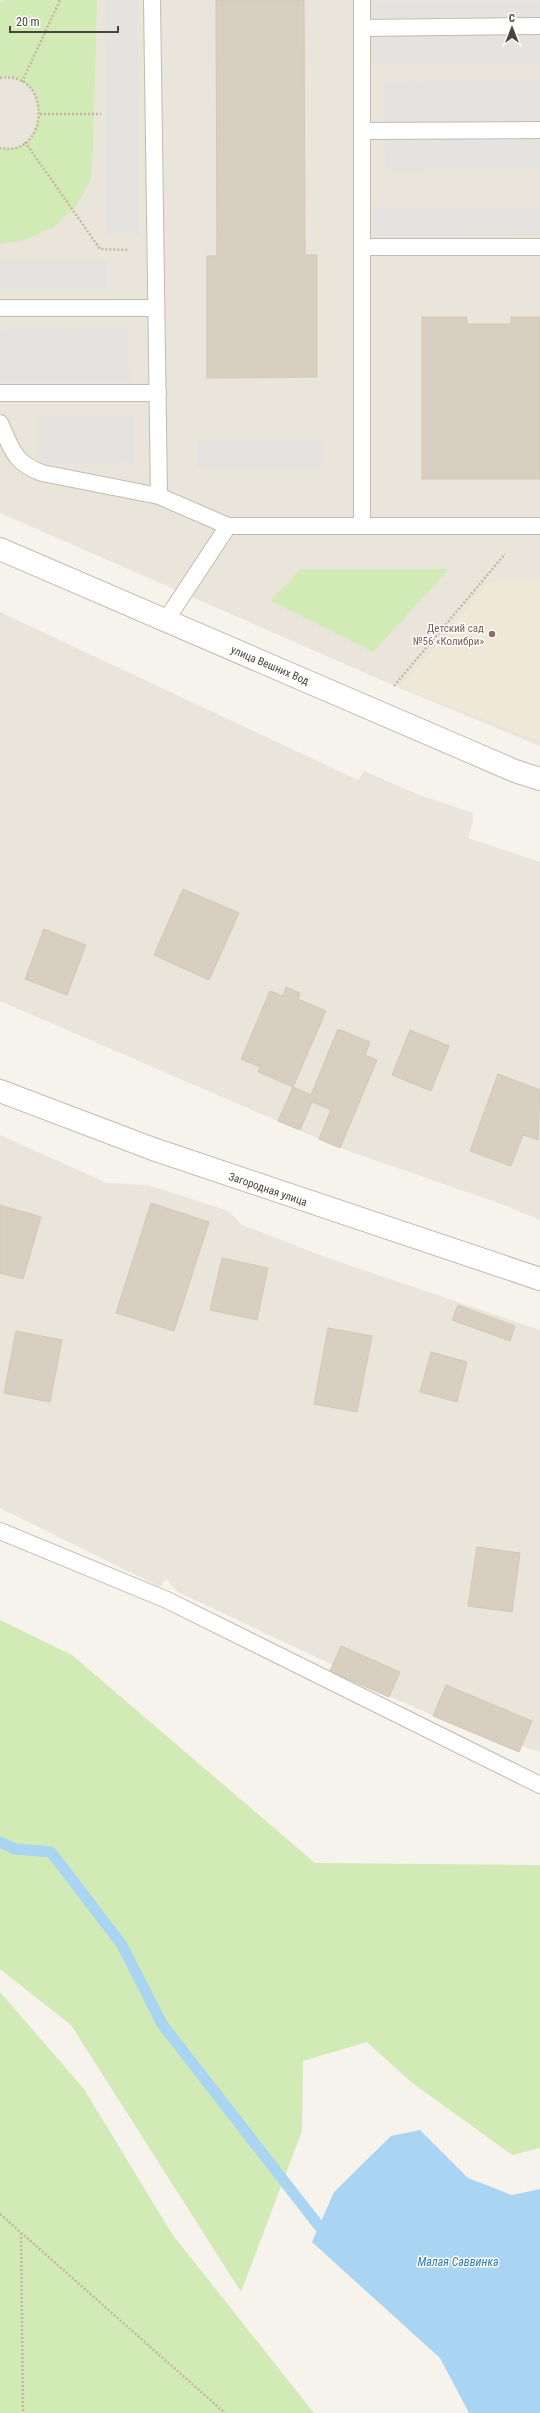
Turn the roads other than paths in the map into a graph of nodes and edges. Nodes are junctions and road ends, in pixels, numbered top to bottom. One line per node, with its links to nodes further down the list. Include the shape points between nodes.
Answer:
1 (152, 0): 10 (lane)
2 (362, 0): 4 (lane)
3 (540, 26): 4 (lane)
4 (362, 28): 6 (lane)
5 (540, 130): 6 (lane)
6 (362, 131): 7 (lane)
7 (362, 247): 8 (lane); 16 (lane)
8 (540, 247)
9 (0, 308): 10 (lane)
10 (156, 308): 12 (lane)
11 (0, 393): 12 (lane)
12 (158, 393): 14 (lane)
13 (0, 423): 14 (lane, via 16,456 26,467 42,473)
14 (159, 496): 15 (lane)
15 (228, 526): 16 (lane); 19 (lane)
16 (362, 526): 17 (lane)
17 (534, 526)
18 (0, 549): 19 (street, улица Вешних Вод)
19 (166, 620): 20 (street, улица Вешних Вод, via 515,771)
20 (540, 779)
21 (0, 1091): 22 (street, Загородная улица, via 153,1149)
22 (540, 1279)
23 (0, 1531): 24 (lane, via 166,1600)
24 (540, 1785)

